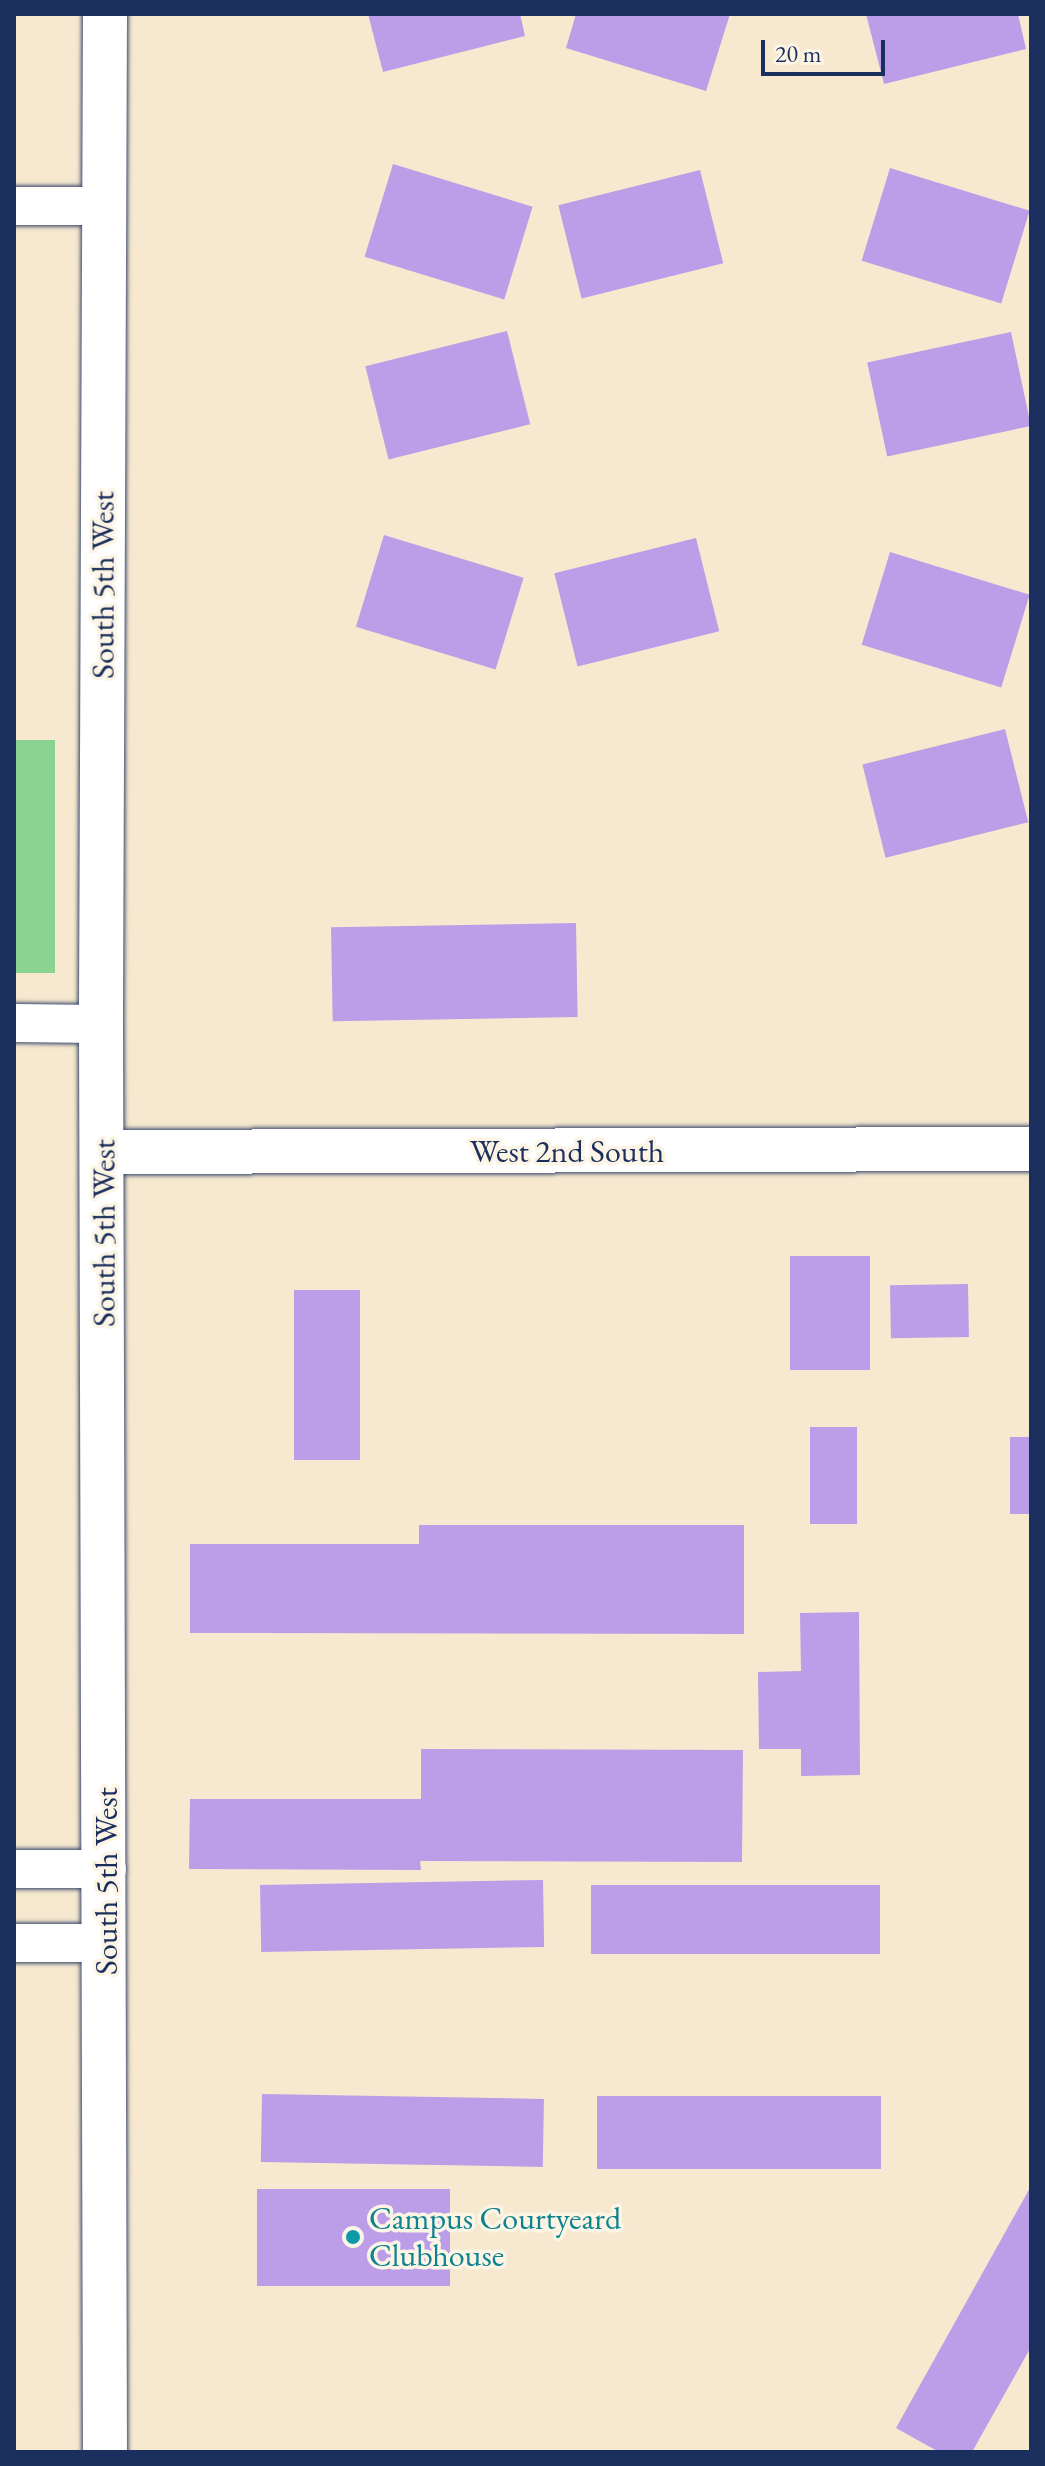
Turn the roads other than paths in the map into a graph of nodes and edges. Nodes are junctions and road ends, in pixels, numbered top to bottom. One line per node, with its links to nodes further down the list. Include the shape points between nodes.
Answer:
1 (105, 14): 3 (street, South 5th West)
2 (14, 206): 3 (street)
3 (104, 206): 5 (street, South 5th West)
4 (14, 1023): 5 (street)
5 (101, 1024): 7 (street, South 5th West)
6 (1031, 1149): 7 (street, West 2nd South)
7 (104, 1152): 9 (street, South 5th West)
8 (14, 1869): 9 (street)
9 (107, 1869): 11 (street, South 5th West)
10 (14, 1943): 11 (street)
11 (106, 1943): 12 (street, South 5th West)
12 (105, 2452)

